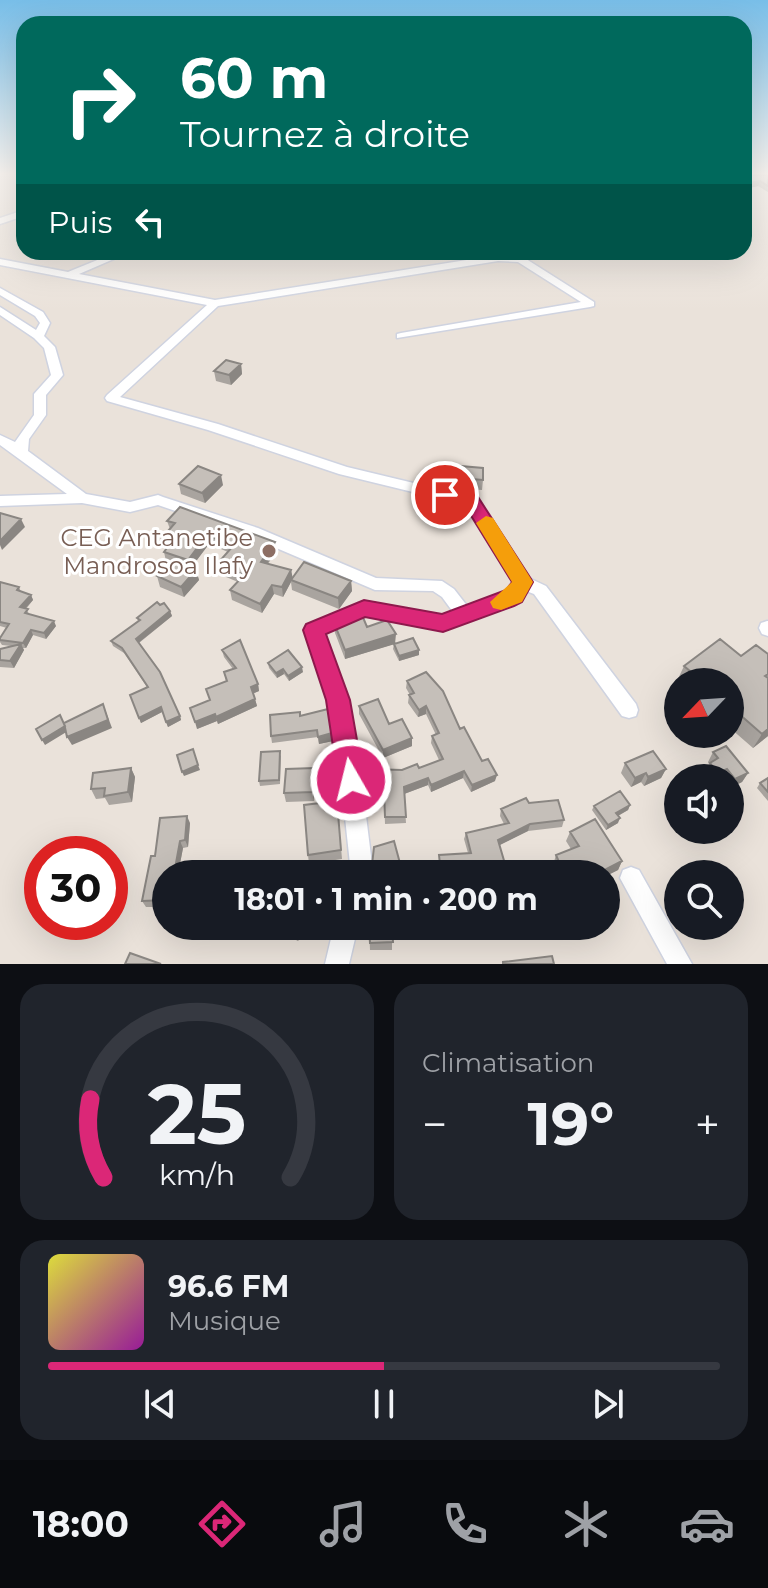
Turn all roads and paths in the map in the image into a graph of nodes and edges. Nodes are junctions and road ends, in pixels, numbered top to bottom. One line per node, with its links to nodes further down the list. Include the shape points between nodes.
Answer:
1 (105, 260): 5 (street)
2 (485, 260): 7 (street)
3 (522, 260): 10 (street, via 590,304)
4 (0, 262): 5 (street)
5 (68, 275): 7 (street)
6 (0, 291): 9 (street, via 39,314 45,323)
7 (215, 303): 15 (street, via 111,398 344,471 471,501)
8 (0, 310): 9 (street)
9 (38, 336): 12 (street, via 49,347 57,375 40,394 40,415 22,439)
10 (401, 336)
11 (0, 439): 12 (street)
12 (21, 452): 13 (street)
13 (82, 498): 14 (street); 16 (street, via 130,507 158,500 253,532 375,584 436,585)
14 (0, 501)
15 (523, 582): 16 (street, via 514,596); 17 (street, via 540,590)
16 (465, 615): 18 (street, via 443,623 364,608 314,630 346,739)
17 (629, 710)
18 (361, 860)
19 (631, 878): 22 (street)
20 (343, 940): 21 (street)
21 (337, 964)
22 (680, 964)

